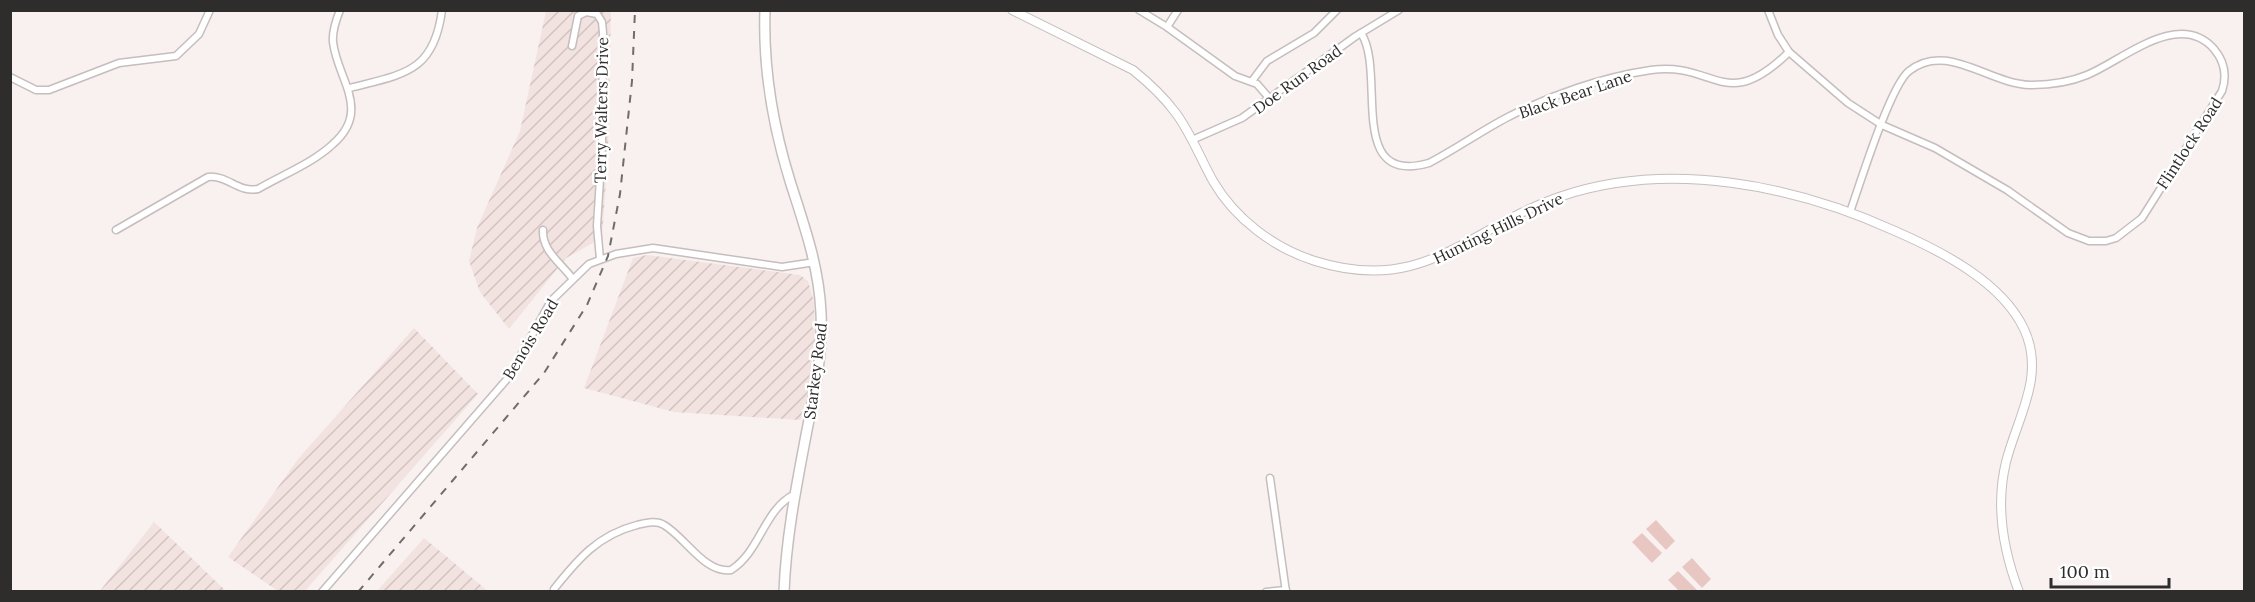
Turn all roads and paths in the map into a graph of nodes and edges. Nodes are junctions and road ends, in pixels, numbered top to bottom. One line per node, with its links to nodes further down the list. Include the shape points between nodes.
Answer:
1 (210, 10): 15 (street, via 199,34 176,56 119,63 49,90 36,90)
2 (340, 10): 17 (street, via 333,41)
3 (442, 10): 17 (street, via 437,39 416,66)
4 (765, 10): 25 (main road, Starkey Road, via 775,119)
5 (1012, 10): 20 (street, Hunting Hills Drive, via 1133,70 1165,99)
6 (1139, 10): 11 (street)
7 (1178, 10): 11 (street)
8 (1337, 10): 16 (street, via 1314,33 1267,61)
9 (1399, 10): 12 (street, Doe Run Road)
10 (1768, 10): 14 (street)
11 (1167, 27): 16 (street, via 1235,76)
12 (1361, 33): 14 (street, Black Bear Lane, via 1370,51 1373,128 1378,147 1393,163 1410,166 1429,163 1530,107 1597,83 1662,69 1690,72 1725,84 1745,82 1761,75); 18 (street, Doe Run Road)
13 (572, 46): 24 (street, Terry Walters Drive, via 578,16 586,12 597,14 603,33 597,226)
14 (1789, 52): 19 (street, via 1831,90)
15 (10, 77)
16 (1252, 81): 18 (street)
17 (350, 88): 22 (street, via 351,110 346,128 334,143 314,157 252,190 239,188 220,177 208,177)
18 (1270, 99): 20 (street, Doe Run Road, via 1225,128)
19 (1882, 125): 19 (street, Flintlock Road, via 1899,82 1917,66 1932,60 1950,61 2015,83 2047,84 2086,75 2154,40 2182,33 2211,45 2224,66 2222,91 2142,218 2126,233 2106,241 2089,241 2068,233 1990,179 1935,148); 21 (street, Flintlock Road)
20 (1192, 140): 21 (street, Hunting Hills Drive, via 1224,197 1263,234 1314,260 1354,269 1388,269 1428,262 1543,203 1626,182 1680,180 1744,185 1804,197)
21 (1850, 212): 34 (street, Hunting Hills Drive, via 1904,235 1962,268 1997,294 2025,330 2032,376 2006,464 2001,501 2007,556)
22 (116, 230)
23 (543, 230): 26 (street, via 549,252)
24 (600, 259): 25 (street, Benois Road, via 653,248 782,267); 26 (street, Benois Road)
25 (816, 262): 28 (main road, Starkey Road, via 821,316 819,361)
26 (572, 278): 30 (street, Benois Road, via 551,301 508,378)
27 (1270, 478): 33 (street)
28 (795, 494): 29 (street, via 774,509 746,559 731,570 711,567 670,529 652,522 624,528 599,540 582,554); 31 (main road, Starkey Road)
29 (554, 589)
30 (322, 591)
31 (784, 591)
32 (1266, 591): 33 (street)
33 (1286, 591)
34 (2019, 591)

